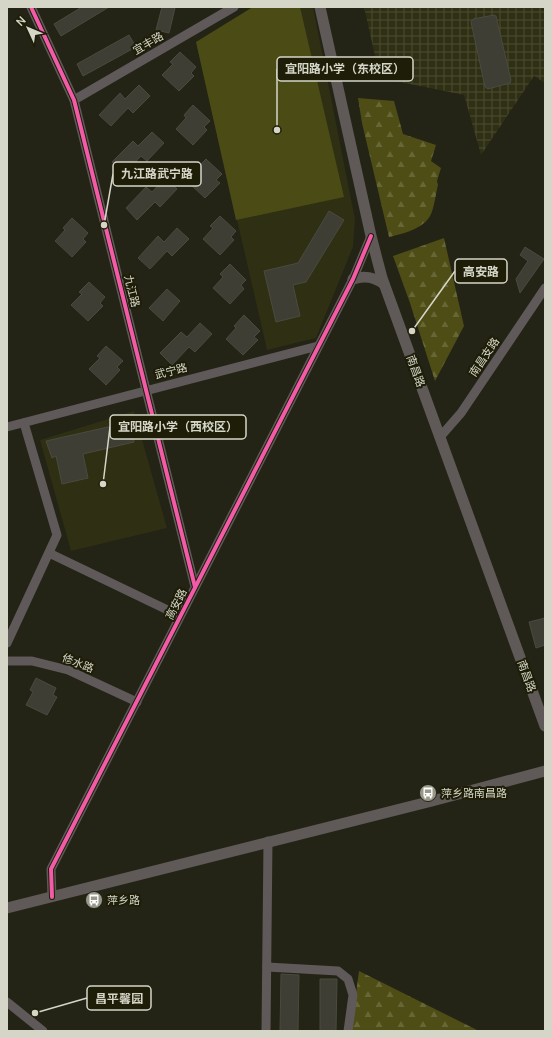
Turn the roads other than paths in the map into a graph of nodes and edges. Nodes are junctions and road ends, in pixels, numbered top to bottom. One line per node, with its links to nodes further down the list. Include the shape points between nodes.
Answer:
1 (31, 7): 4 (street, 九江路)
2 (234, 7): 4 (street, 宜丰路)
3 (320, 7): 5 (main road, 南昌路)
4 (74, 100): 10 (street, 九江路)
5 (371, 236): 6 (street, 高安路); 7 (main road, 南昌路)
6 (352, 279): 7 (main road, via 369,277); 9 (street, 高安路)
7 (384, 284): 13 (main road, 南昌路)
8 (545, 288): 13 (street, 南昌支路, via 461,413)
9 (318, 346): 10 (street, 武宁路); 15 (street, 高安路)
10 (147, 390): 11 (street, 武宁路); 15 (street, 九江路)
11 (24, 422): 12 (street, 武宁路); 14 (street, via 57,535)
12 (7, 427)
13 (440, 437): 20 (main road, 南昌路)
14 (49, 552): 16 (street); 17 (street)
15 (195, 587): 16 (street, 高安路)
16 (180, 616): 19 (street, 高安路)
17 (7, 643)
18 (7, 662): 19 (street, 修水路, via 32,661 68,670)
19 (137, 702): 23 (street, 高安路, via 51,869)
20 (545, 726)
21 (545, 771): 22 (main road)
22 (268, 841): 23 (main road); 25 (street)
23 (52, 897): 24 (main road)
24 (7, 908)
25 (267, 967): 28 (street); 29 (street, via 338,971 348,979 353,995)
26 (7, 1002): 27 (street)
27 (43, 1031)
28 (266, 1031)
29 (348, 1031)

